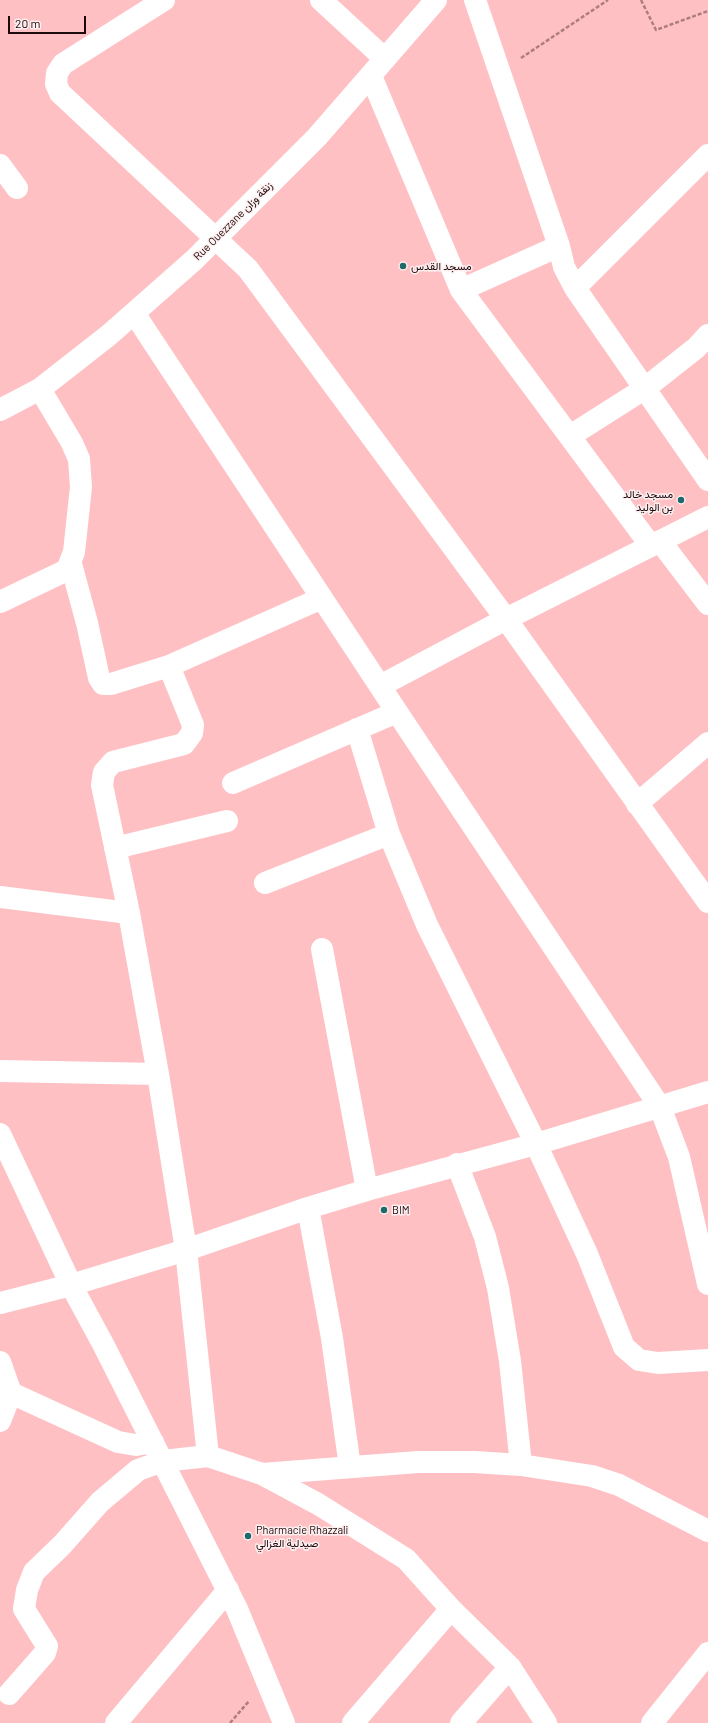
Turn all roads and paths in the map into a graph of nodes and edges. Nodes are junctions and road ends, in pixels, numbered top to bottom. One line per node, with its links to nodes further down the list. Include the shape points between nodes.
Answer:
1 (164, 0): 14 (street, via 63,64 57,73 56,84 60,93)
2 (321, 0): 8 (street)
3 (436, 0): 8 (street, Rue Ouezzane زنقة وزان)
4 (475, 0): 9 (street)
5 (608, 0): 9 (path)
6 (641, 0): 7 (path, via 656,30)
7 (708, 11)
8 (385, 59): 10 (street, Rue Ouezzane زنقة وزان)
9 (499, 72): 15 (street)
10 (371, 76): 14 (street, Rue Ouezzane زنقة وزان, via 317,137); 17 (street)
11 (708, 155): 16 (street)
12 (0, 165): 13 (street)
13 (17, 188)
14 (215, 239): 18 (street, Rue Ouezzane زنقة وزان); 31 (street, via 248,269)
15 (558, 246): 16 (street, via 564,267); 17 (street)
16 (575, 288): 21 (street)
17 (461, 290): 23 (street)
18 (134, 313): 20 (street, Rue Ouezzane زنقة وزان); 28 (street)
19 (708, 335): 21 (street, via 696,348)
20 (40, 389): 22 (street, Rue Ouezzane زنقة وزان); 27 (street, via 79,459 81,486)
21 (644, 389): 23 (street); 24 (street)
22 (0, 410)
23 (570, 436): 26 (street)
24 (708, 480)
25 (708, 517): 26 (street)
26 (656, 544): 30 (street); 31 (street)
27 (71, 564): 29 (street, via 58,576); 32 (street, via 99,678 103,684 111,684)
28 (322, 598): 32 (street); 33 (street)
29 (0, 602)
30 (708, 604)
31 (506, 619): 33 (street); 38 (street)
32 (169, 666): 41 (street, via 193,724 192,733 184,744 113,762 104,772 102,785)
33 (380, 686): 34 (street)
34 (397, 712): 35 (street); 50 (street)
35 (357, 729): 37 (street); 40 (street)
36 (708, 743): 38 (street)
37 (233, 783)
38 (638, 804): 44 (street)
39 (227, 821): 41 (street)
40 (389, 834): 42 (street); 52 (street, via 427,925)
41 (115, 848): 45 (street)
42 (265, 883)
43 (0, 897): 45 (street)
44 (708, 902)
45 (129, 913): 48 (street)
46 (322, 949): 54 (street)
47 (0, 1071): 48 (street)
48 (158, 1074): 57 (street)
49 (708, 1092): 50 (street)
50 (660, 1107): 52 (street); 56 (street, via 679,1157)
51 (0, 1134): 59 (street)
52 (536, 1144): 53 (street); 61 (street, via 587,1254 624,1347 639,1360 658,1363)
53 (457, 1164): 54 (street); 68 (street, via 485,1237 498,1288 510,1361)
54 (367, 1190): 55 (street)
55 (308, 1208): 57 (street); 69 (street, via 332,1338)
56 (704, 1242): 58 (street)
57 (186, 1250): 59 (street); 66 (street)
58 (708, 1284)
59 (72, 1285): 60 (street); 65 (street)
60 (0, 1303)
61 (708, 1360)
62 (0, 1362): 63 (street)
63 (11, 1393): 64 (street); 65 (street, via 118,1442 136,1445)
64 (0, 1421)
65 (153, 1442): 67 (street)
66 (208, 1456): 67 (street); 70 (street)
67 (163, 1461): 72 (street); 76 (street, via 138,1470 100,1502 34,1572 27,1590 24,1609 47,1646 45,1653)
68 (521, 1465): 69 (street, via 418,1462); 71 (street, via 592,1476 619,1485)
69 (350, 1467): 70 (street)
70 (262, 1474): 73 (street, via 318,1504 406,1560)
71 (708, 1531)
72 (228, 1590): 77 (street); 78 (street)
73 (452, 1609): 75 (street); 79 (street)
74 (708, 1653): 82 (street)
75 (510, 1667): 80 (street); 81 (street)
76 (9, 1694)
77 (116, 1723)
78 (284, 1723)
79 (354, 1723)
80 (461, 1723)
81 (546, 1723)
82 (652, 1723)

